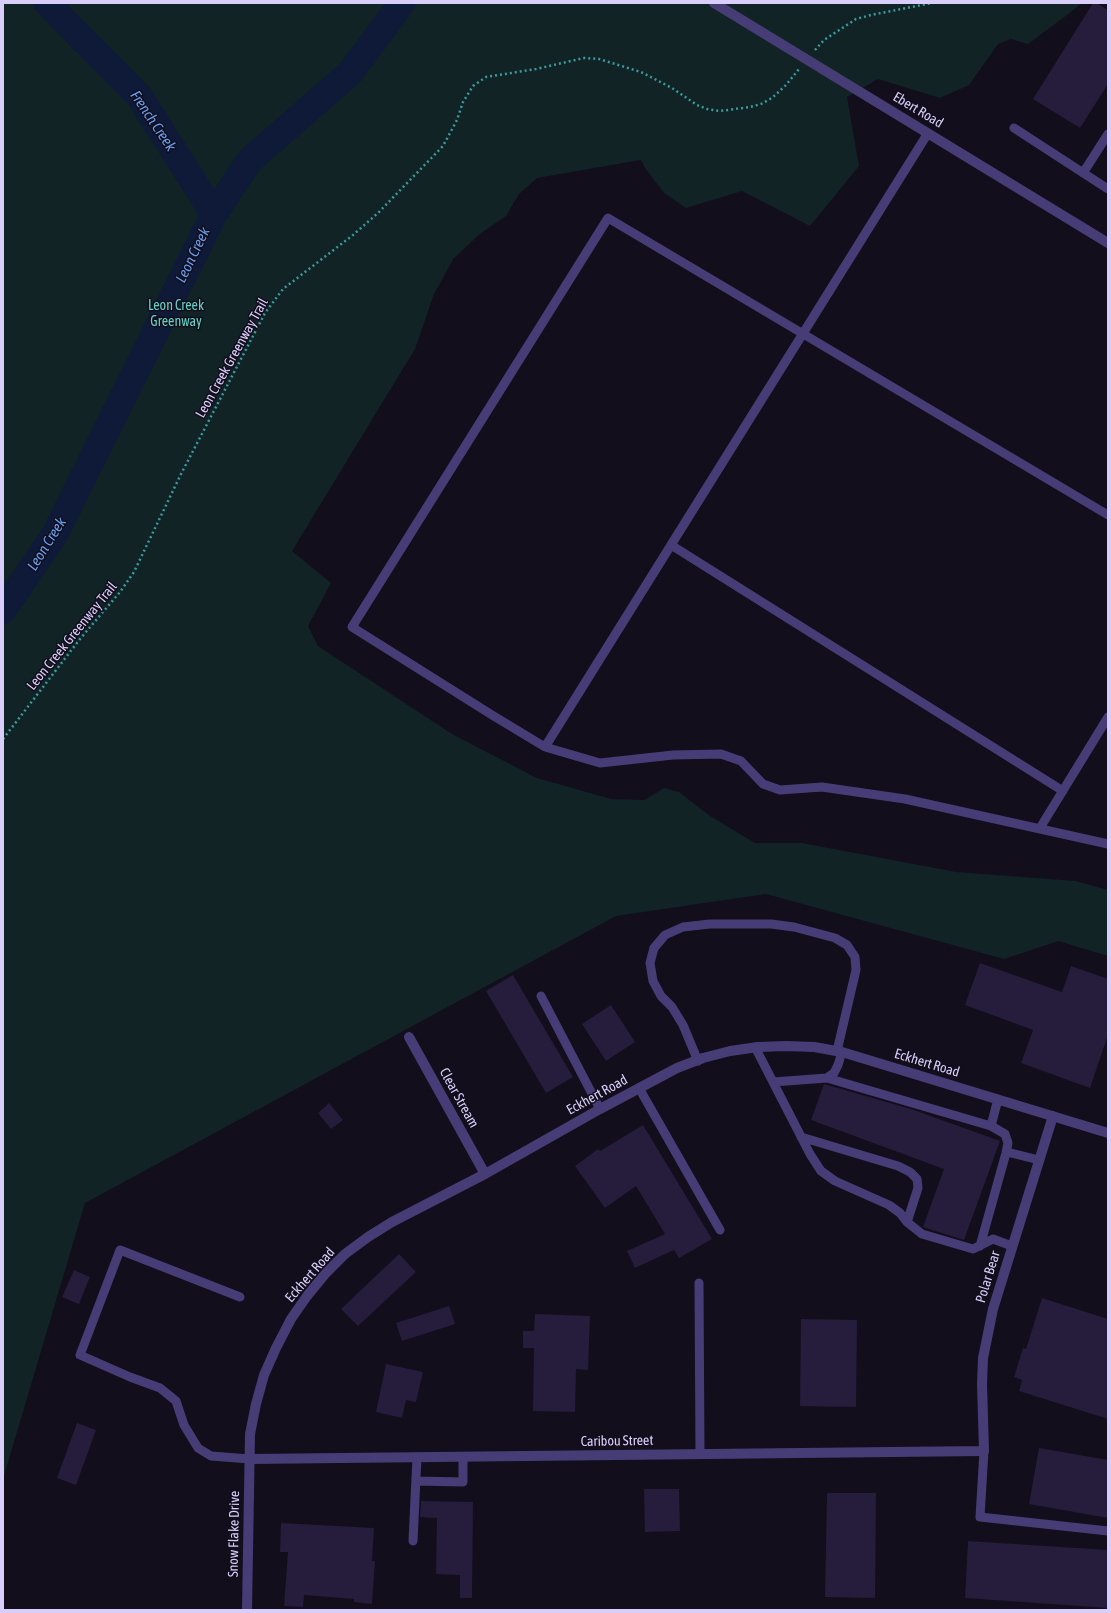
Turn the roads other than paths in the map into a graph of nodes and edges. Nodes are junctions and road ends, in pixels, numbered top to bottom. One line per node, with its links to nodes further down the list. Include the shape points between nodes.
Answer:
1 (714, 3): 3 (street, Ebert Road)
2 (1014, 128): 5 (lane)
3 (928, 133): 7 (street, Ebert Road); 8 (lane)
4 (1108, 134): 5 (lane)
5 (1083, 173): 6 (lane)
6 (1108, 189)
7 (1108, 243)
8 (803, 334): 9 (lane); 10 (lane); 12 (lane, via 608,218 364,606 352,627)
9 (1108, 515)
10 (671, 545): 12 (lane); 13 (lane)
11 (1108, 717): 13 (lane)
12 (545, 747): 14 (lane, via 600,763 673,755 720,754 741,762 763,784 780,790 822,787 905,799)
13 (1063, 791): 14 (lane)
14 (1040, 828): 15 (lane)
15 (1108, 844)
16 (541, 996): 25 (lane)
17 (409, 1037): 32 (street, Clear Stream)
18 (755, 1047): 19 (street, Eckhert Road, via 814,1047); 20 (street, Eckhert Road); 22 (lane)
19 (840, 1051): 20 (lane, via 856,970 855,957 847,945 835,938 794,927 771,924 710,924 683,927 665,935 654,948 650,964 653,981 683,1025); 21 (lane, via 838,1065 834,1073); 24 (street, Eckhert Road)
20 (698, 1060): 23 (street, Eckhert Road)
21 (827, 1078): 22 (lane); 27 (lane)
22 (773, 1082): 29 (lane)
23 (639, 1088): 25 (street, Eckhert Road); 34 (lane)
24 (998, 1099): 26 (street, Eckhert Road); 27 (lane)
25 (600, 1109): 32 (street, Eckhert Road)
26 (1053, 1116): 28 (street, Eckhert Road); 31 (street, Polar Bear)
27 (991, 1126): 30 (lane, via 1005,1134)
28 (1108, 1133)
29 (801, 1137): 33 (lane, via 821,1171 835,1181 889,1204); 33 (lane, via 898,1166 910,1172 917,1179 918,1188)
30 (1007, 1152): 31 (lane); 35 (lane)
31 (1039, 1160): 36 (street, Polar Bear)
32 (485, 1174): 43 (street, Eckhert Road, via 368,1237 345,1254 325,1274 291,1319 264,1375 250,1434)
33 (907, 1222): 35 (lane, via 922,1234 964,1247 974,1249)
34 (720, 1230)
35 (980, 1246): 36 (lane, via 993,1239)
36 (1012, 1246): 39 (street, Polar Bear, via 992,1309 983,1358)
37 (699, 1283): 40 (lane)
38 (240, 1297): 43 (lane, via 120,1250 80,1355 160,1388 176,1401 184,1425 198,1448 211,1456)
39 (984, 1451): 40 (street, Caribou Street); 45 (lane, via 980,1517)
40 (700, 1454): 42 (street, Caribou Street)
41 (418, 1457): 42 (street, Caribou Street); 43 (street, Caribou Street); 44 (lane)
42 (464, 1457): 44 (lane, via 463,1482)
43 (250, 1459): 47 (street, Snow Flake Drive)
44 (416, 1481): 46 (lane)
45 (1108, 1531)
46 (413, 1541)
47 (247, 1610)

